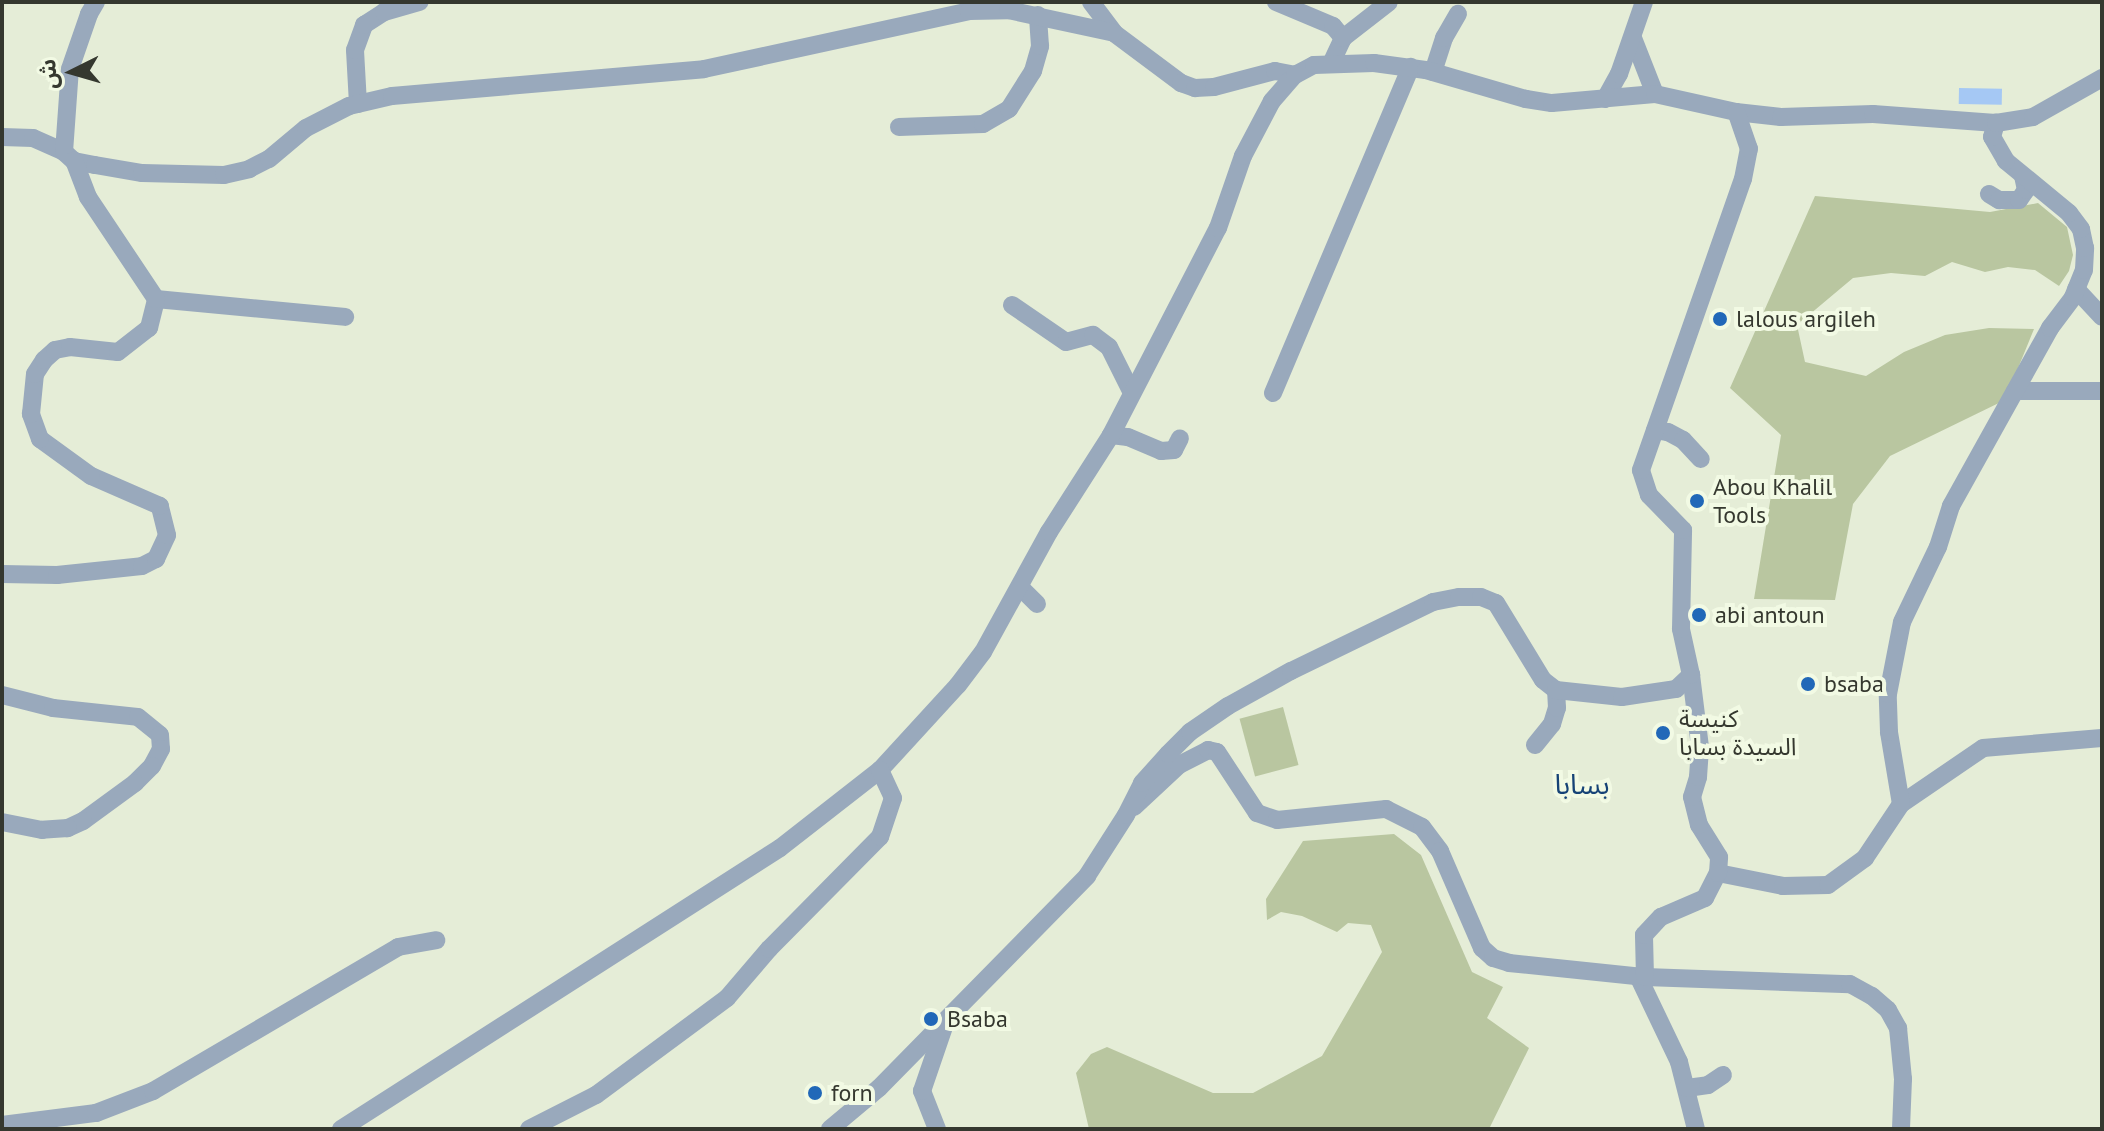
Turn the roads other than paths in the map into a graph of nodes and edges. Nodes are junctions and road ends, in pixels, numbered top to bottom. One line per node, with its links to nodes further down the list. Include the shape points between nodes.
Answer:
1 (96, 2): 24 (street, via 70,69)
2 (420, 2): 19 (street, via 384,12 364,25 355,50)
3 (1091, 2): 9 (street)
4 (1276, 2): 10 (street, via 1333,26)
5 (1389, 2): 10 (street)
6 (1644, 2): 11 (street)
7 (1458, 14): 14 (street)
8 (1038, 15): 9 (street); 19 (street, via 969,11 704,69 427,92); 22 (street, via 1040,46 1033,71 1009,109 983,124)
9 (1114, 33): 15 (street, via 1168,75 1195,88 1275,71)
10 (1343, 38): 12 (street)
11 (1633, 38): 17 (street); 18 (street)
12 (1332, 62): 13 (street); 15 (street)
13 (1411, 67): 14 (street); 35 (street)
14 (1433, 72): 18 (street, via 1526,99)
15 (1295, 75): 34 (street, via 1272,101 1243,156 1218,228)
16 (2102, 78): 21 (street, via 2033,117)
17 (1655, 94): 18 (street); 20 (street)
18 (1605, 99)
19 (358, 104): 24 (street, via 306,128 269,159 224,175 142,173)
20 (1736, 112): 21 (street); 36 (street, via 1749,149 1743,179)
21 (1996, 123): 25 (street, via 1992,137 1997,150)
22 (899, 127)
23 (2, 137): 24 (street, via 33,138)
24 (69, 157): 28 (street, via 88,197)
25 (2023, 176): 26 (street, via 2026,190 2019,200); 27 (street, via 2081,229 2084,270)
26 (1989, 194)
27 (2076, 289): 31 (street); 32 (street)
28 (156, 299): 30 (street); 40 (street, via 149,328 136,342 118,352 55,350 35,374 30,394 40,439 91,476 160,506 168,526 163,547 156,559 142,566 57,575)
29 (1012, 305): 34 (street, via 1066,342 1093,335 1109,347)
30 (345, 317)
31 (2102, 317)
32 (2015, 391): 33 (street); 49 (street, via 1951,506 1902,622 1888,694)
33 (2102, 391)
34 (1132, 393): 37 (street)
35 (1273, 393)
36 (1655, 430): 39 (street, via 1683,440); 43 (street, via 1641,470 1649,495 1683,530 1681,629)
37 (1111, 435): 38 (street, via 1161,451 1174,450); 41 (street)
38 (1180, 438)
39 (1701, 459)
40 (2, 574)
41 (1020, 587): 42 (street); 48 (street, via 983,652)
42 (1037, 604)
43 (1691, 675): 44 (street, via 1676,689 1622,697); 52 (street, via 1700,747 1692,797 1699,825 1719,857)
44 (1556, 690): 47 (street, via 1552,724); 50 (street, via 1543,680 1496,603 1481,597 1433,602 1279,678 1190,732 1142,783)
45 (2, 695): 51 (street, via 53,708 138,717 160,735 161,749 135,783 68,828 42,830)
46 (2102, 738): 49 (street, via 1983,748)
47 (1535, 745)
48 (880, 770): 59 (street, via 714,894); 60 (street, via 893,798 880,837 727,998 596,1095)
49 (1901, 804): 52 (street, via 1865,858 1828,885 1783,886)
50 (1126, 815): 54 (street, via 1179,765 1208,750 1217,752 1257,813 1277,820 1386,809 1422,827 1440,851 1482,948 1493,958); 55 (street, via 1087,876)
51 (2, 822)
52 (1718, 873): 54 (street, via 1705,898 1661,917 1644,935)
53 (436, 940): 58 (street, via 398,947 153,1091 96,1113)
54 (1641, 976): 57 (street); 64 (street, via 1819,981 1850,984 1872,996 1898,1028)
55 (948, 1018): 61 (street); 62 (street, via 922,1091)
56 (1723, 1075): 57 (street, via 1708,1085)
57 (1687, 1088): 63 (street)
58 (2, 1125)
59 (341, 1129)
60 (529, 1129)
61 (830, 1129)
62 (937, 1129)
63 (1696, 1129)
64 (1901, 1129)

